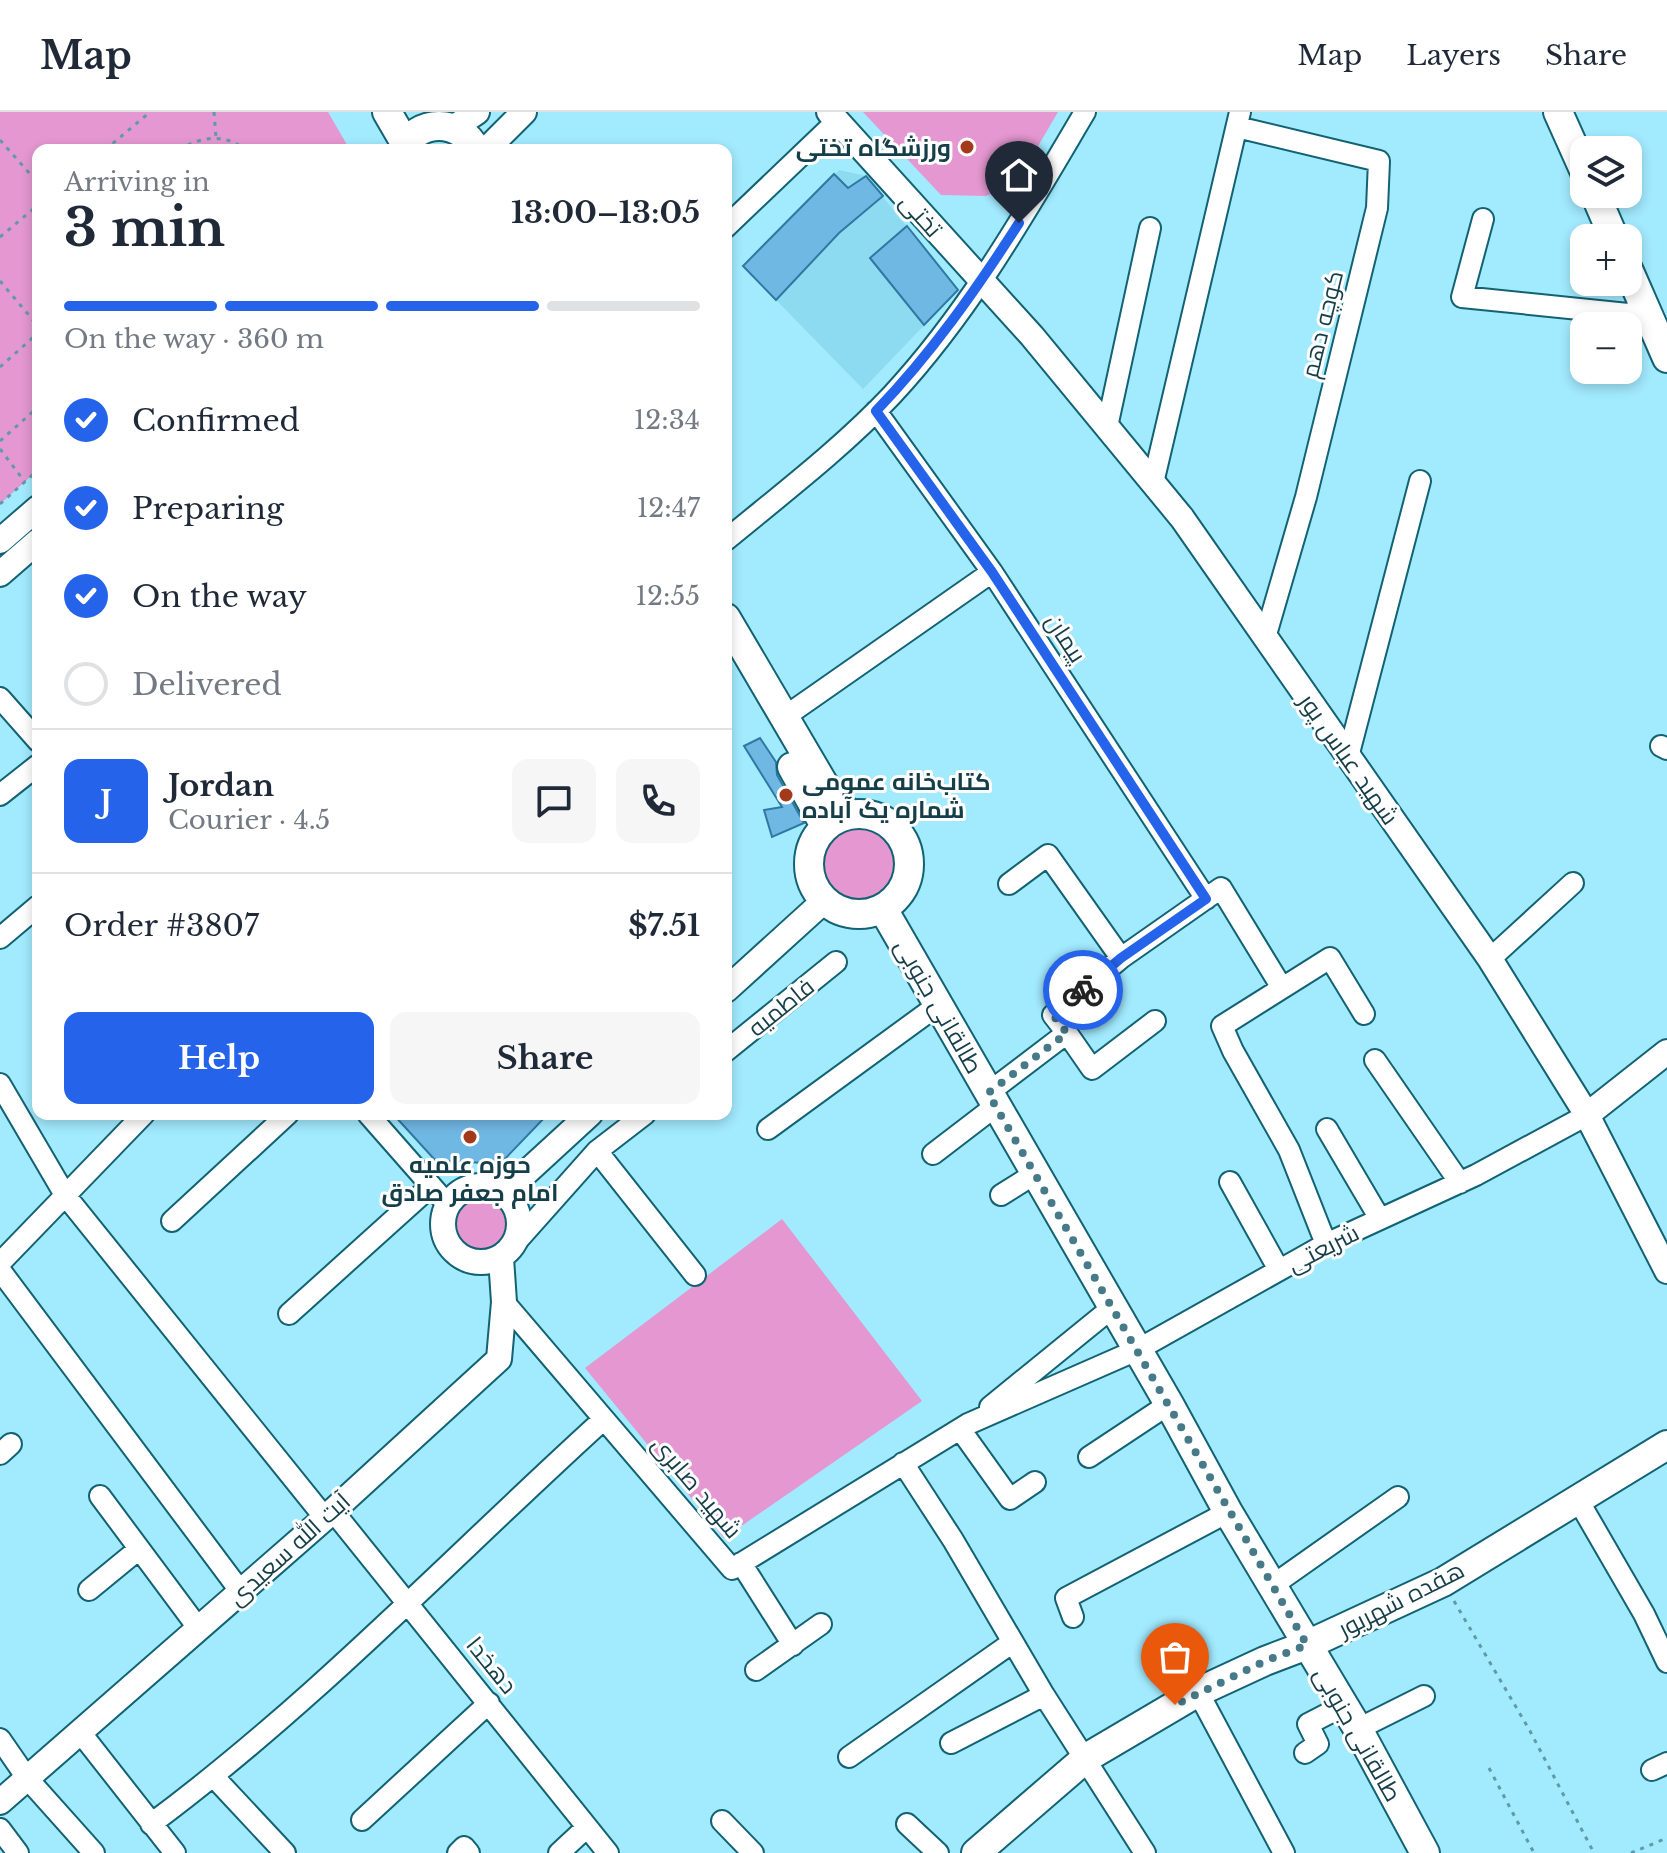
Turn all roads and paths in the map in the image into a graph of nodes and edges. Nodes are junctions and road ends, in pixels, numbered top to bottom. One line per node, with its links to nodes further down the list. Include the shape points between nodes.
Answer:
1 (150, 112): 14 (path)
2 (214, 112): 11 (path)
3 (387, 112): 10 (main road)
4 (477, 112): 10 (street)
5 (524, 112): 18 (street)
6 (1085, 112): 26 (street)
7 (1558, 112): 12 (main road)
8 (833, 116): 22 (street); 26 (street, تختی)
9 (1238, 120): 41 (street); 50 (street, کوچه دهم, via 1379,161 1374,224)
10 (421, 132): 17 (main road, via 465,135)
11 (216, 138): 15 (path, via 207,136); 16 (path)
12 (1570, 139)
13 (0, 140): 19 (path)
14 (112, 144)
15 (191, 144)
16 (238, 144)
17 (472, 144)
18 (492, 144)
19 (32, 176)
20 (32, 210): 24 (path)
21 (1483, 219): 28 (street, via 1462,297 1628,314)
22 (732, 221)
23 (1150, 228): 35 (street)
24 (0, 237)
25 (0, 281): 29 (path)
26 (981, 282): 33 (street); 35 (street, شهید عباس پور)
27 (1640, 296): 28 (main road)
28 (1646, 309): 31 (main road)
29 (32, 319)
30 (32, 338): 32 (path)
31 (1665, 348)
32 (0, 367)
33 (876, 411): 44 (street); 47 (street, پیمان)
34 (32, 412): 36 (path)
35 (1107, 427): 41 (street, شهید عباس پور)
36 (0, 441)
37 (0, 449): 40 (path)
38 (32, 476): 40 (path)
39 (1420, 481): 55 (street)
40 (25, 482): 42 (path)
41 (1153, 483): 50 (street, شهید عباس پور)
42 (0, 504)
43 (32, 513): 45 (street)
44 (732, 535)
45 (0, 541)
46 (32, 546): 48 (street)
47 (992, 572): 53 (street); 61 (street, پیمان)
48 (0, 574)
49 (732, 629): 53 (main road)
50 (1265, 638): 55 (street, شهید عباس پور)
51 (732, 666): 58 (main road)
52 (0, 698): 54 (street)
53 (783, 718): 58 (main road, via 823,783)
54 (32, 734)
55 (1348, 757): 67 (street, شهید عباس پور)
56 (32, 770): 57 (street)
57 (0, 795)
58 (837, 820): 62 (main road, via 815,839 809,863 814,888); 63 (main road, via 864,814 880,818 903,839 909,871 904,886)
59 (1573, 883): 67 (street)
60 (1009, 884): 66 (street, via 1048,855)
61 (1214, 893): 66 (street); 70 (street, پیمان)
62 (824, 901): 63 (main road, via 852,914); 69 (street, فاطمیه)
63 (883, 909): 71 (main road, طالقانی جنوبی)
64 (32, 911): 65 (street)
65 (0, 938)
66 (1121, 958): 74 (street, via 1053,1015)
67 (1490, 959): 80 (street, شهید عباس پور)
68 (836, 962): 75 (street, فاطمیه)
69 (732, 985)
70 (1282, 988): 72 (street, via 1330,958); 100 (street, via 1222,1026 1289,1150)
71 (938, 1005): 79 (main road, طالقانی جنوبی); 86 (street)
72 (1364, 1014)
73 (1155, 1021): 74 (street, via 1092,1069)
74 (1067, 1033): 79 (street)
75 (732, 1046)
76 (1667, 1052): 80 (street, شریعتی)
77 (1375, 1060): 92 (street)
78 (0, 1084): 95 (street)
79 (992, 1099): 89 (street); 90 (main road, طالقانی جنوبی)
80 (1587, 1115): 92 (street, شریعتی); 105 (street, شهید عباس پور)
81 (138, 1120): 95 (street)
82 (281, 1120): 99 (street)
83 (373, 1120): 93 (street)
84 (583, 1120): 94 (street)
85 (637, 1120): 88 (street)
86 (768, 1129)
87 (1327, 1129): 98 (street)
88 (597, 1151): 101 (street); 106 (street)
89 (933, 1154)
90 (1036, 1173): 96 (street); 108 (main road, طالقانی جنوبی)
91 (1230, 1182): 104 (street)
92 (1460, 1183): 98 (street, شریعتی)
93 (431, 1186): 97 (street); 109 (street)
94 (504, 1193): 97 (street, via 480,1185 467,1188); 101 (street, via 517,1210 519,1232)
95 (65, 1195): 102 (street); 122 (street)
96 (1001, 1195)
97 (448, 1205): 101 (street, via 443,1229 454,1252 477,1263)
98 (1380, 1219): 100 (street, شریعتی)
99 (172, 1221)
100 (1326, 1244): 104 (street, شریعتی)
101 (508, 1250): 107 (street, آیت الله سعیدی)
102 (0, 1263)
103 (0, 1270): 128 (street)
104 (1279, 1270): 110 (street, شریعتی)
105 (1667, 1271)
106 (695, 1275)
107 (504, 1302): 112 (street, شهید صابری); 122 (street, آیت الله سعیدی, via 499,1359)
108 (1113, 1307): 110 (main road, طالقانی جنوبی); 113 (street)
109 (289, 1314)
110 (1137, 1350): 111 (main road, طالقانی جنوبی); 113 (street, شریعتی)
111 (1169, 1404): 115 (street); 121 (main road, طالقانی جنوبی)
112 (604, 1419): 124 (street, شهید صابری, via 732,1569); 129 (street)
113 (964, 1427): 116 (street, شهید صابری); 117 (street, via 1010,1499)
114 (1667, 1445): 120 (main road, هفده شهریور)
115 (1089, 1457)
116 (903, 1463): 124 (street, شهید صابری); 133 (street)
117 (1035, 1482)
118 (100, 1496): 123 (street)
119 (1398, 1497): 126 (street)
120 (1578, 1500): 125 (main road, هفده شهریور); 136 (street)
121 (1228, 1512): 126 (main road, طالقانی جنوبی); 130 (street, via 1066,1598)
122 (329, 1514): 128 (street, آیت الله سعیدی); 129 (street, دهخدا)
123 (139, 1549): 127 (street); 132 (street)
124 (741, 1563): 134 (street)
125 (1443, 1582): 135 (main road, هفده شهریور); 175 (path)
126 (1273, 1585): 135 (main road, طالقانی جنوبی)
127 (89, 1590)
128 (241, 1592): 132 (street, آیت الله سعیدی)
129 (410, 1604): 141 (street, دهخدا); 150 (street)
130 (1073, 1617)
131 (821, 1624): 134 (street)
132 (199, 1629): 143 (street, آیت الله سعیدی)
133 (1013, 1642): 139 (street); 147 (street)
134 (793, 1645): 137 (street)
135 (1307, 1645): 138 (main road, هفده شهریور); 142 (main road, طالقانی جنوبی)
136 (1667, 1662)
137 (756, 1670)
138 (1198, 1692): 148 (main road, هفده شهریور); 172 (street)
139 (1044, 1695): 145 (street); 148 (street)
140 (1424, 1696): 142 (street)
141 (489, 1703): 153 (street); 157 (street, دهخدا)
142 (1351, 1718): 146 (street, via 1308,1724 1318,1744); 173 (main road, طالقانی جنوبی)
143 (80, 1732): 151 (street, آیت الله سعیدی); 155 (street)
144 (0, 1739): 151 (street)
145 (951, 1743)
146 (1305, 1753)
147 (849, 1757)
148 (1086, 1758): 170 (main road, هفده شهریور); 171 (street)
149 (1489, 1768): 174 (path)
150 (213, 1776): 155 (street); 163 (street)
151 (27, 1778): 152 (street, آیت الله سعیدی); 161 (street)
152 (0, 1802)
153 (362, 1820)
154 (722, 1821): 168 (street)
155 (151, 1824): 162 (street)
156 (907, 1824): 169 (street)
157 (587, 1827): 166 (street); 167 (street, دهخدا)
158 (0, 1829): 160 (street)
159 (1667, 1838): 176 (path)
160 (18, 1853)
161 (94, 1853)
162 (175, 1853)
163 (285, 1853)
164 (458, 1853): 165 (street, via 464,1847)
165 (469, 1853)
166 (559, 1853)
167 (608, 1853)
168 (753, 1853)
169 (938, 1853)
170 (976, 1853)
171 (1145, 1853)
172 (1284, 1853)
173 (1425, 1853)
174 (1534, 1853)
175 (1594, 1853)
176 (1631, 1853)

